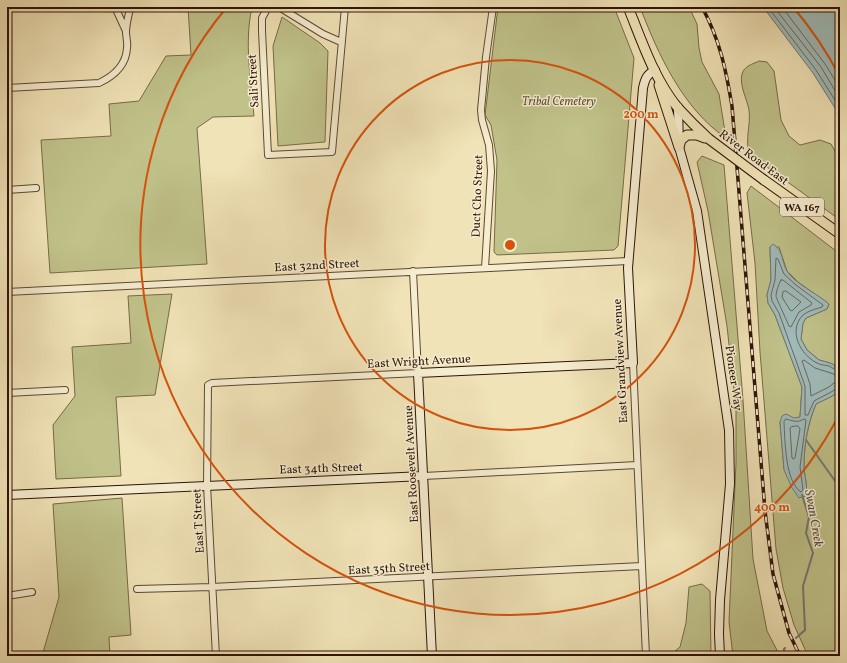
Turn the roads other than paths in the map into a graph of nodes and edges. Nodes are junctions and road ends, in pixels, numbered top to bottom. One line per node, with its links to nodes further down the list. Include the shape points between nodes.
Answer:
1 (115, 7): 8 (street)
2 (130, 7): 8 (street)
3 (268, 7): 9 (street, Sali Street, via 262,18 262,32 268,155 332,152)
4 (279, 7): 9 (street)
5 (344, 7): 9 (street)
6 (493, 7): 19 (street, Duct Cho Street, via 481,96 482,120 491,156)
7 (628, 7): 10 (main road, WA 167)
8 (126, 32): 11 (street, via 125,61 118,70 99,83)
9 (341, 42)
10 (655, 70): 12 (main road, WA 167); 14 (main road); 18 (street, East Grandview Avenue, via 646,77 643,88)
11 (7, 88)
12 (678, 108): 13 (main road, River Road East / WA 167); 14 (street, Pioneer Way)
13 (709, 139): 14 (main road, via 687,135 681,140); 17 (main road, River Road East / WA 167, bridge)
14 (679, 147): 40 (street, Pioneer Way, via 697,210 729,430 730,484 720,600)
15 (36, 188): 16 (street)
16 (7, 190)
17 (840, 234)
18 (628, 261): 19 (street, East 32nd Street); 22 (street, East Grandview Avenue)
19 (485, 268): 20 (street, East 32nd Street)
20 (413, 271): 21 (street, East 32nd Street); 23 (street, East Roosevelt Avenue)
21 (7, 292)
22 (633, 363): 23 (street, East Wright Avenue); 27 (street, East Grandview Avenue)
23 (418, 373): 24 (street, East Wright Avenue, via 212,383); 28 (street, East Roosevelt Avenue)
24 (208, 386): 29 (street, East T Street)
25 (65, 390): 26 (street)
26 (7, 393)
27 (637, 465): 28 (street, East 34th Street); 31 (street, East Grandview Avenue)
28 (424, 476): 29 (street, East 34th Street); 32 (street, East Roosevelt Avenue)
29 (207, 485): 30 (street, East 34th Street); 33 (street, East T Street)
30 (7, 495)
31 (642, 566): 32 (street, East 35th Street); 39 (street, East Grandview Avenue)
32 (429, 577): 33 (street, East 35th Street); 38 (street, East Roosevelt Avenue)
33 (212, 587): 34 (street, East 35th Street); 37 (street, East T Street)
34 (136, 589)
35 (32, 592): 36 (street)
36 (7, 596)
37 (216, 656)
38 (432, 656)
39 (646, 656)
40 (720, 656)

